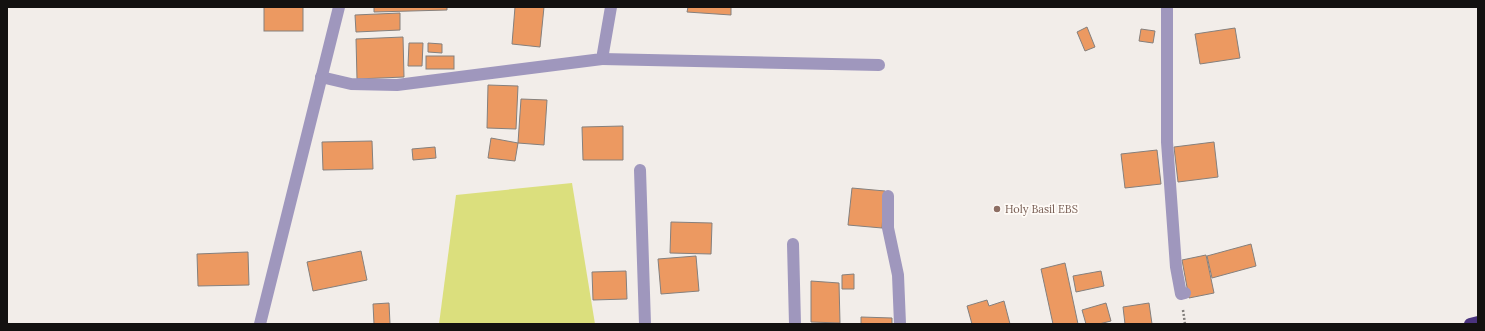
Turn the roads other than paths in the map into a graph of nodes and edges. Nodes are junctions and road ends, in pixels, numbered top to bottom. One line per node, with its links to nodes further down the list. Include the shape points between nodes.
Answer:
1 (339, 7): 6 (street)
2 (611, 7): 4 (street)
3 (1167, 7): 10 (street, via 1167,142 1176,267 1181,294)
4 (602, 59): 5 (street); 6 (street, via 397,86 351,84)
5 (879, 65)
6 (321, 77): 12 (street)
7 (640, 170): 13 (street)
8 (888, 196): 15 (street, via 888,228 898,275)
9 (793, 244): 14 (street)
10 (1185, 293)
11 (1478, 322): 16 (highway)
12 (260, 324)
13 (645, 324)
14 (795, 324)
15 (900, 324)
16 (1470, 324)

